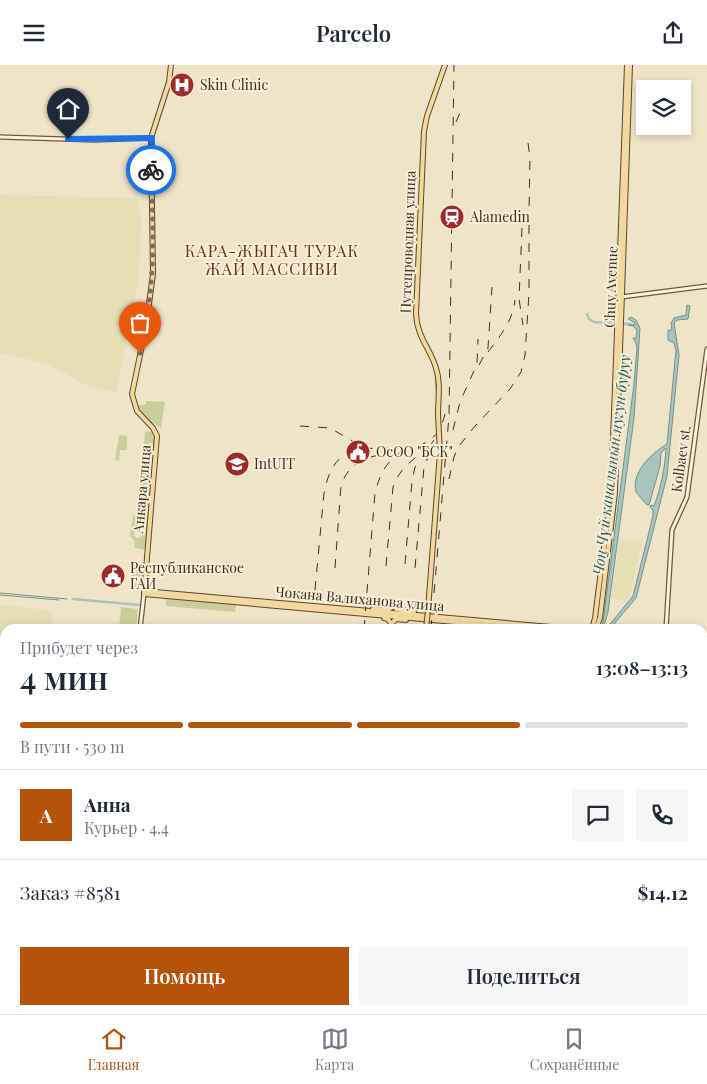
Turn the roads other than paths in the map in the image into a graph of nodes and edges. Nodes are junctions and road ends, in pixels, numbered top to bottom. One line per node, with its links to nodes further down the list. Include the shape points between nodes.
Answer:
1 (172, 65): 5 (main road, Анкара улица)
2 (445, 65): 13 (main road, Путепроводная улица, bridge, via 424,131 416,314 419,333 438,375 440,453)
3 (629, 65): 7 (main road, Chuy Avenue)
4 (0, 137): 5 (main road)
5 (152, 138): 9 (main road, Анкара улица, via 153,267 148,320 132,394 137,411 157,436)
6 (707, 286): 7 (main road)
7 (620, 297): 16 (main road, Chuy Avenue, via 613,497)
8 (707, 349): 17 (main road, Kolbaev st., via 687,497 672,530)
9 (144, 593): 10 (main road, Чокана Валиханова улица); 12 (main road, Анкара улица)
10 (367, 612): 11 (main road, Чокана Валиханова улица); 11 (main road, via 387,618 391,624 396,619); 11 (main road, via 390,609 393,601 396,609)
11 (423, 617): 14 (main road, Чокана Валиханова улица); 15 (main road, Чокана Валиханова улица)
12 (141, 624)
13 (427, 624)
14 (487, 624)
15 (511, 624)
16 (595, 624)
17 (666, 624)

